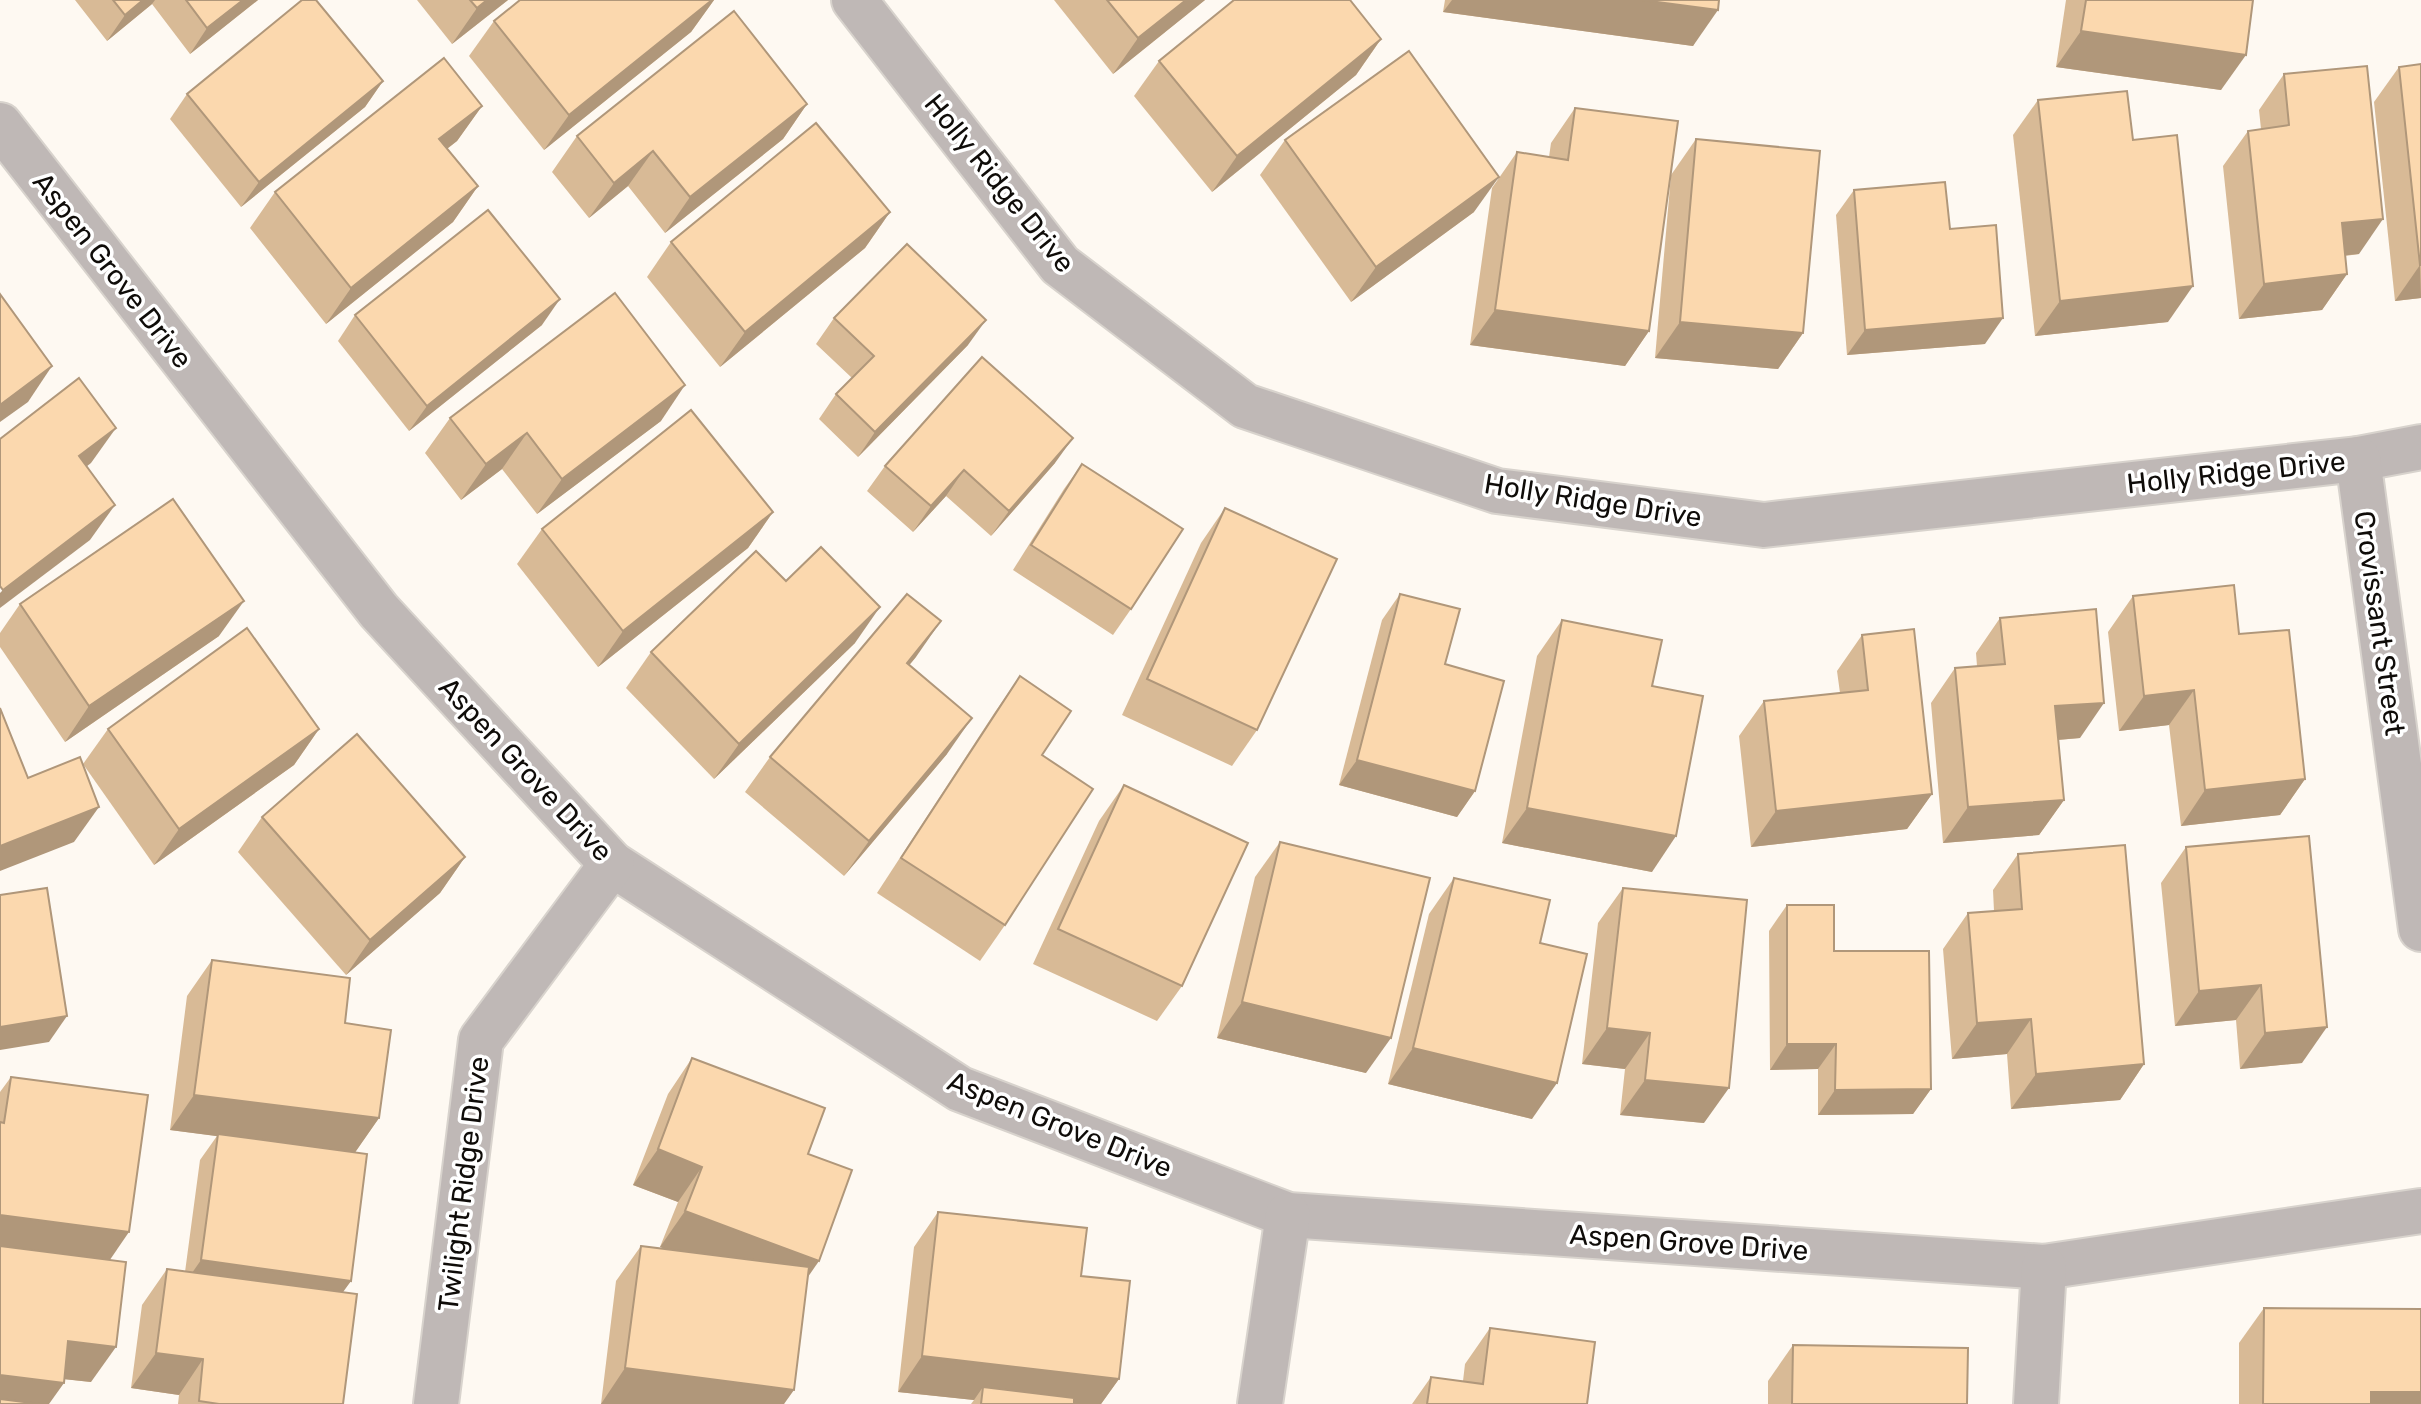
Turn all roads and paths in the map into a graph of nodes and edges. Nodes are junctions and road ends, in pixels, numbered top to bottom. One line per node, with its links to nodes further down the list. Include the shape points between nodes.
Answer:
1 (854, 0): 4 (street, Holly Ridge Drive, via 1060,265 1146,331 1245,406 1497,491 1764,525)
2 (0, 125): 5 (street, Aspen Grove Drive, via 379,611)
3 (2421, 447): 4 (street, Holly Ridge Drive)
4 (2358, 459): 6 (street, Crovissant Street)
5 (612, 864): 8 (street, Aspen Grove Drive, via 960,1089); 10 (street, Twilight Ridge Drive, via 481,1040)
6 (2421, 929)
7 (2421, 1211): 9 (street, Aspen Grove Drive)
8 (1288, 1215): 9 (street, Aspen Grove Drive); 11 (street)
9 (2044, 1267): 12 (street)
10 (436, 1404)
11 (1260, 1404)
12 (2036, 1404)

